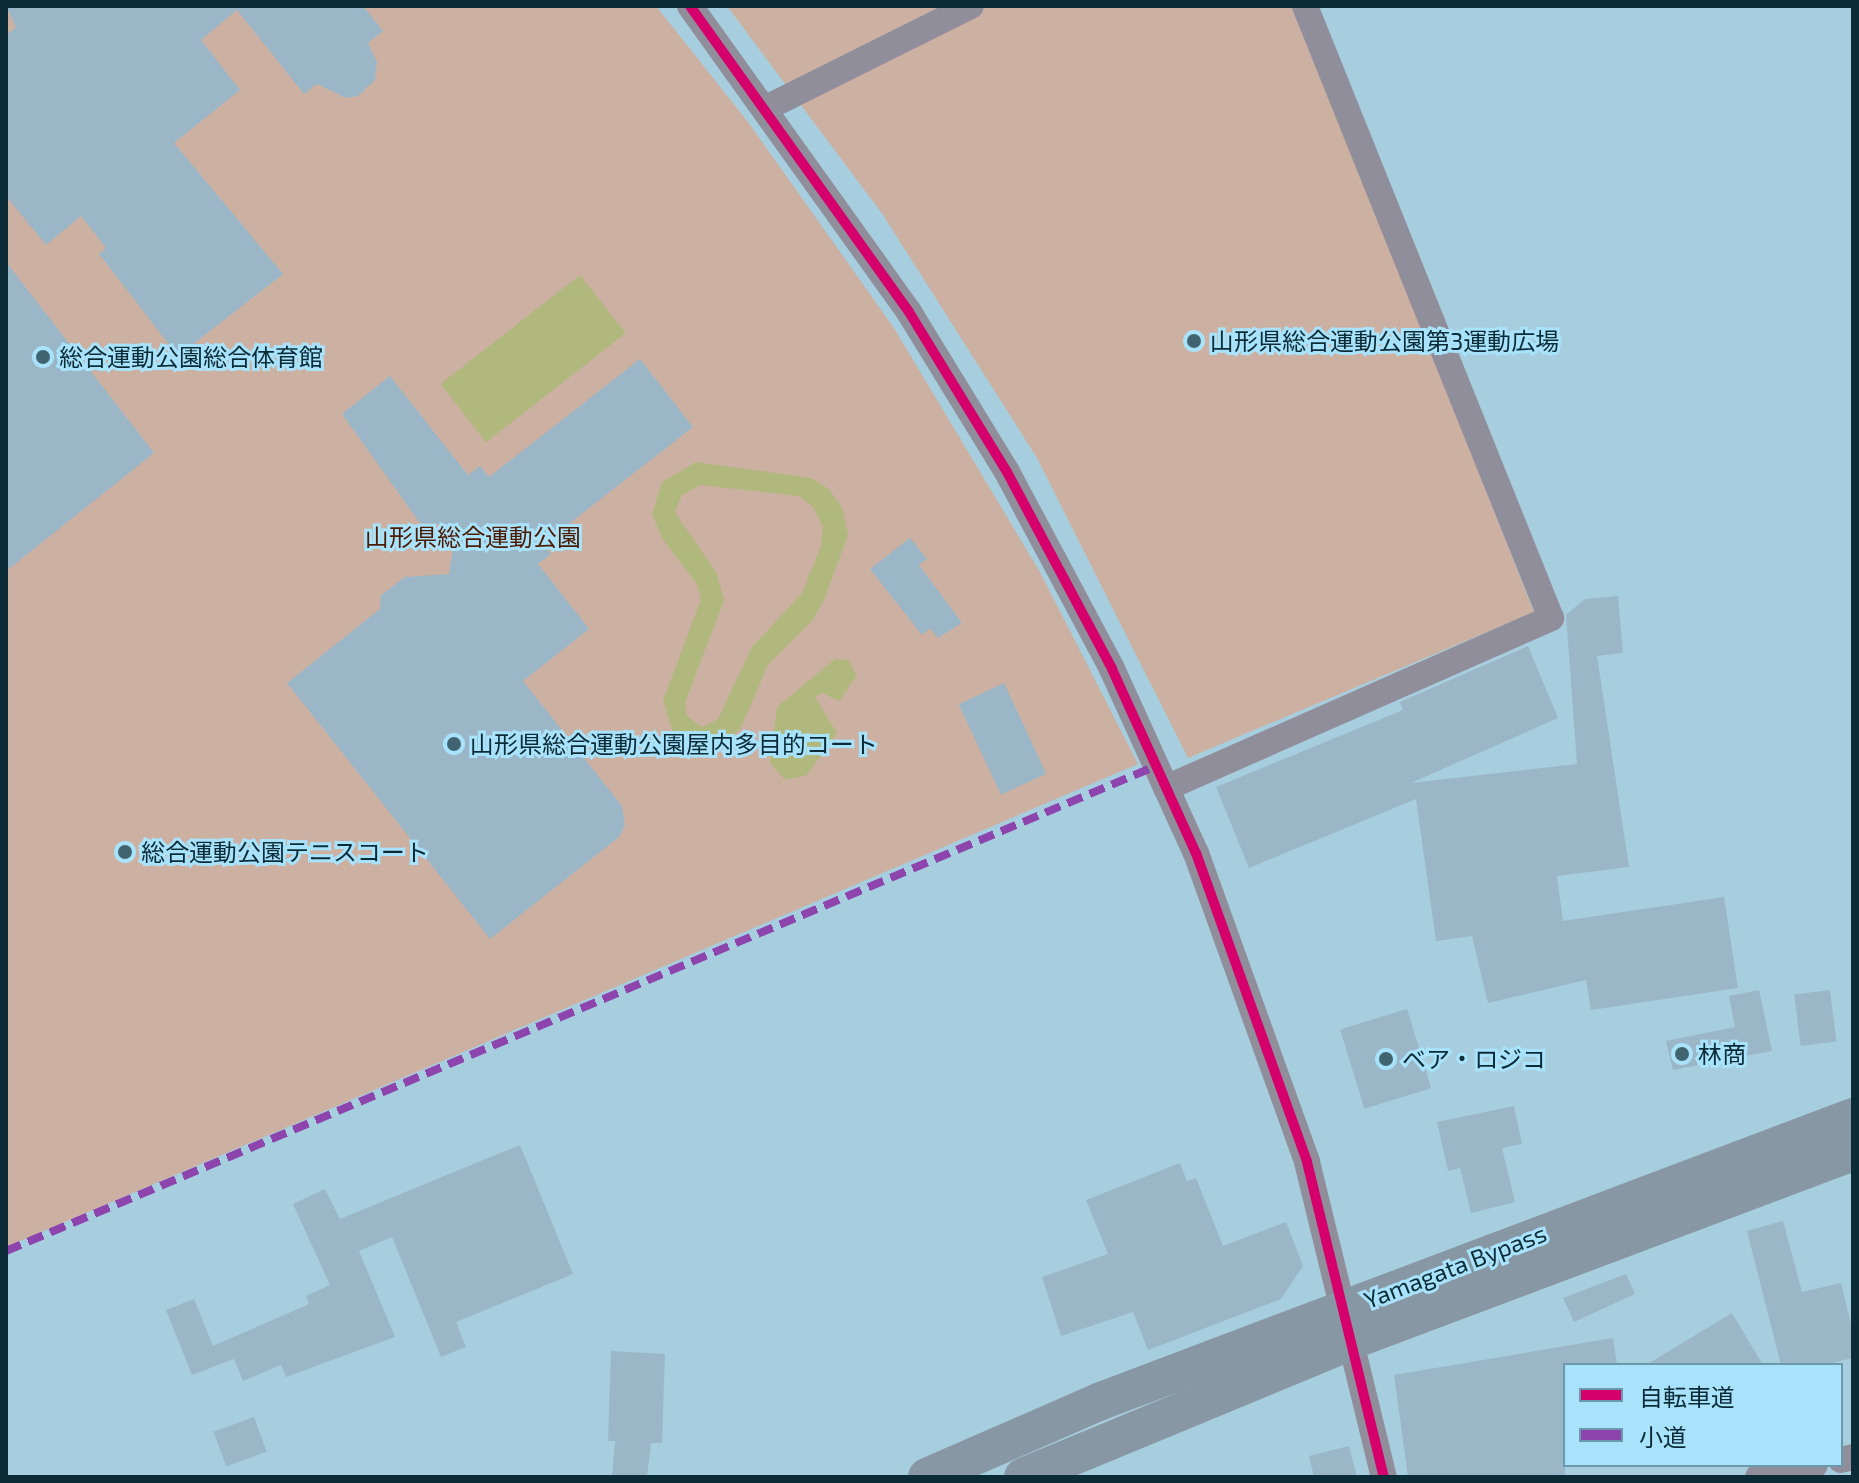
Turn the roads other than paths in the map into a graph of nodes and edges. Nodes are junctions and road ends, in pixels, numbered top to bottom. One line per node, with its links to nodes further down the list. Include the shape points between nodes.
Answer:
1 (690, 6): 4 (street)
2 (971, 6): 4 (street)
3 (1305, 6): 5 (street, via 1551,618)
4 (766, 108): 5 (street, via 901,300 1007,472 1112,669)
5 (1166, 788): 8 (street, via 1240,968 1307,1162)
6 (1853, 1117): 8 (highway, Yamagata Bypass)
7 (1853, 1152): 8 (highway, Yamagata Bypass)
8 (1350, 1324): 10 (highway, Yamagata Bypass, via 1101,1401); 11 (highway, Yamagata Bypass); 12 (street)
9 (1806, 1467): 13 (street)
10 (927, 1477)
11 (1023, 1477)
12 (1384, 1477)
13 (1758, 1477)

